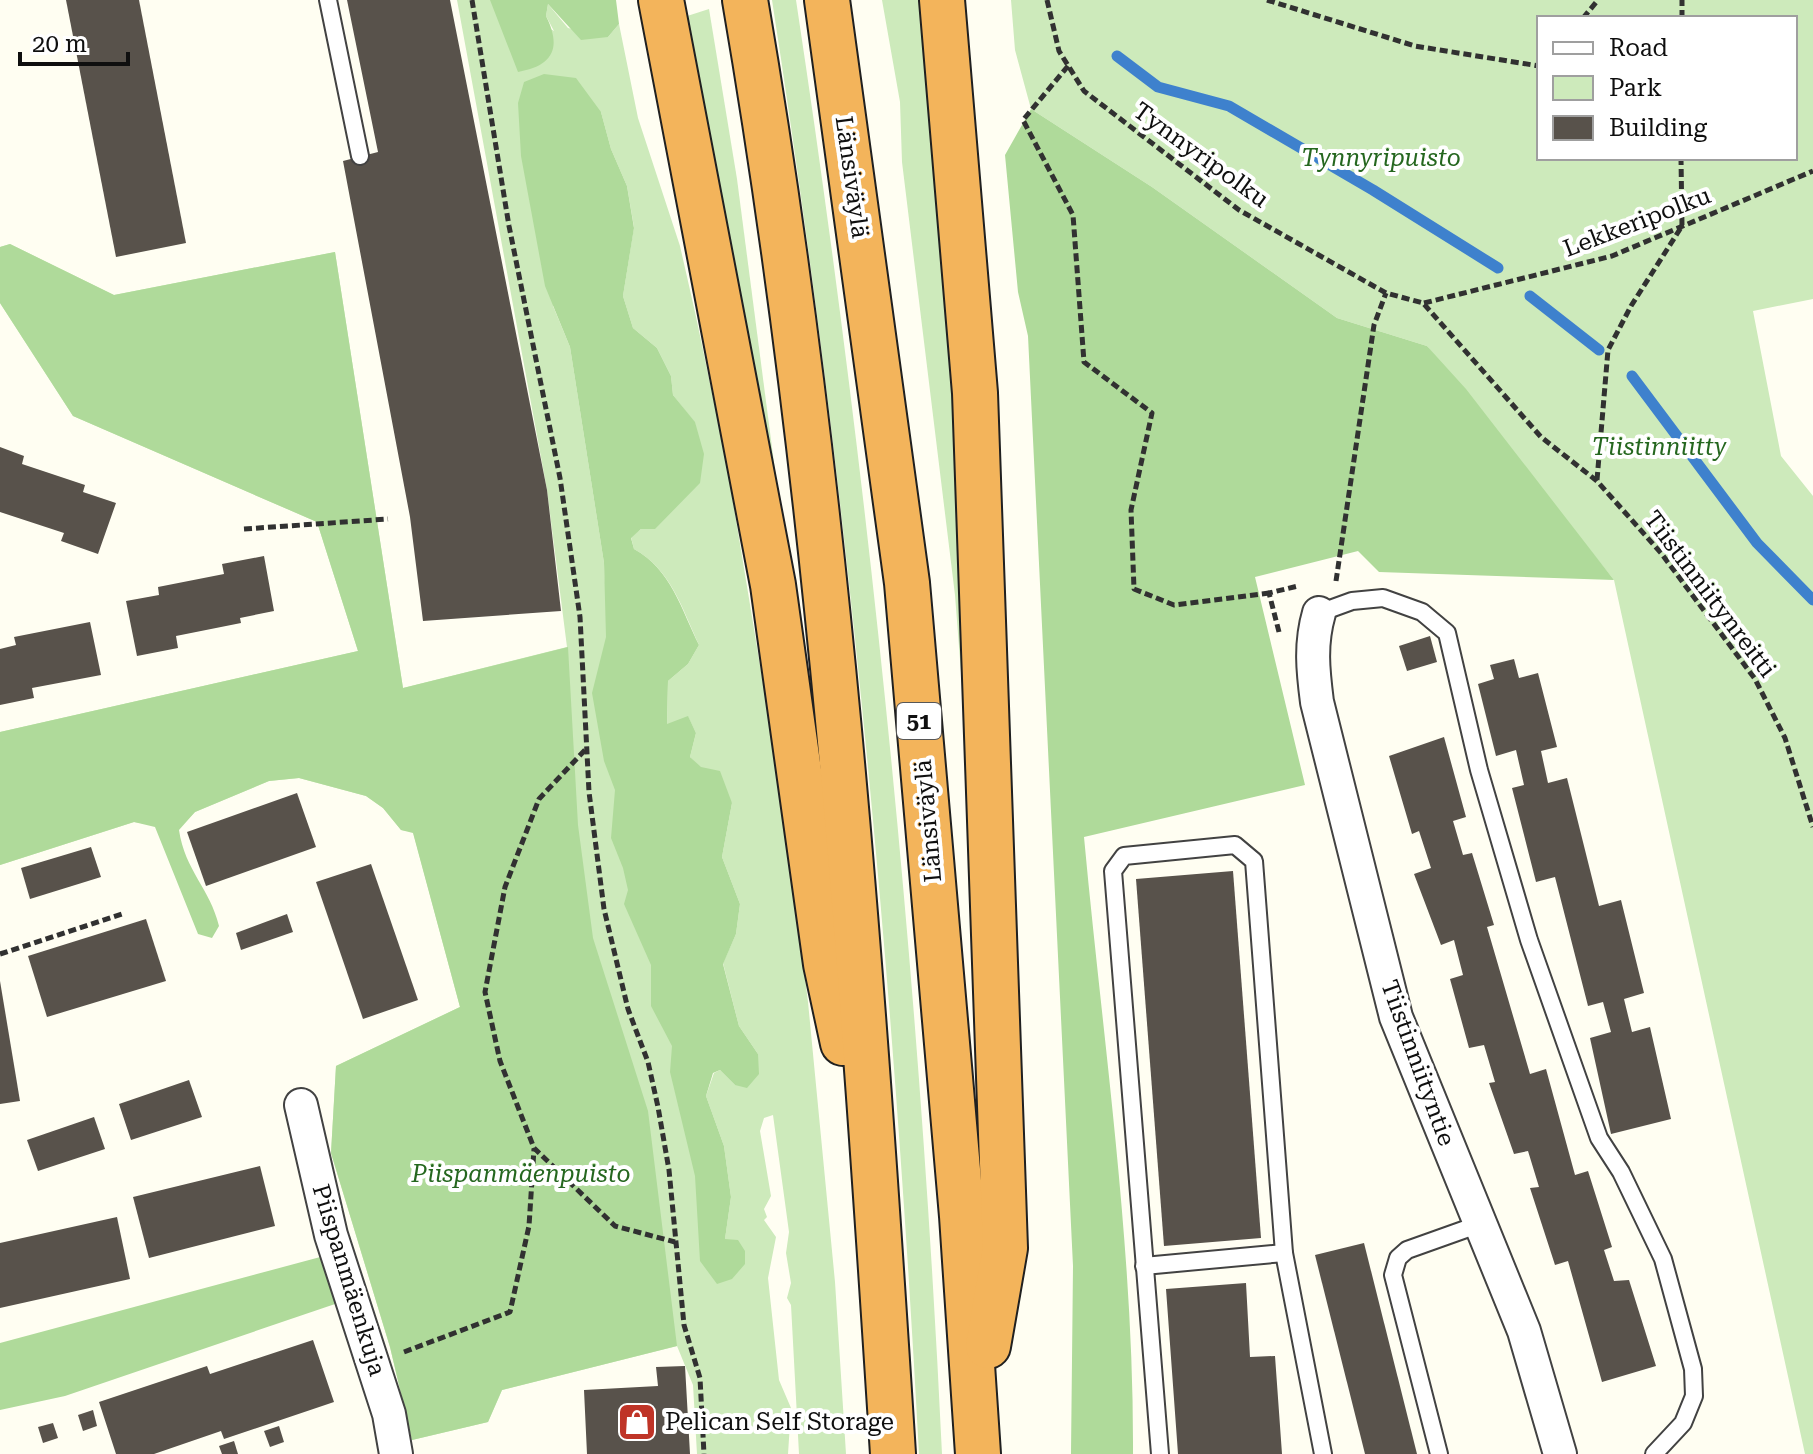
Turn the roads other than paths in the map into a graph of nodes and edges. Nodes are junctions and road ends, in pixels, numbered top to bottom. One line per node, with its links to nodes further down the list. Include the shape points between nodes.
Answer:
1 (328, 0): 6 (lane)
2 (661, 0): 9 (highway, via 773,585 826,964)
3 (745, 0): 9 (highway, via 824,571)
4 (827, 0): 13 (highway, Länsiväylä / 51, via 907,583)
5 (942, 0): 13 (highway, via 975,393 1005,1248)
6 (360, 156)
7 (1319, 613): 10 (street, Tiistinniityntie, via 1312,663 1317,702 1396,1017); 20 (lane, via 1352,601 1383,598 1422,612 1447,633 1479,770 1529,940 1599,1138 1663,1259 1693,1369 1694,1396 1683,1423)
8 (301, 1105): 14 (street, Piispanmäenkuja, via 331,1235 389,1414)
9 (877, 1197): 15 (highway)
10 (1480, 1224): 18 (lane, via 1407,1250 1393,1275); 19 (street, Tiistinniityntie, via 1524,1331)
11 (1284, 1253): 12 (lane); 12 (lane, via 1254,861 1235,845 1124,856 1113,871); 17 (lane)
12 (1144, 1266): 16 (lane)
13 (977, 1435)
14 (396, 1454)
15 (893, 1454)
16 (1160, 1454)
17 (1323, 1454)
18 (1439, 1454)
19 (1560, 1454)
20 (1654, 1454)

